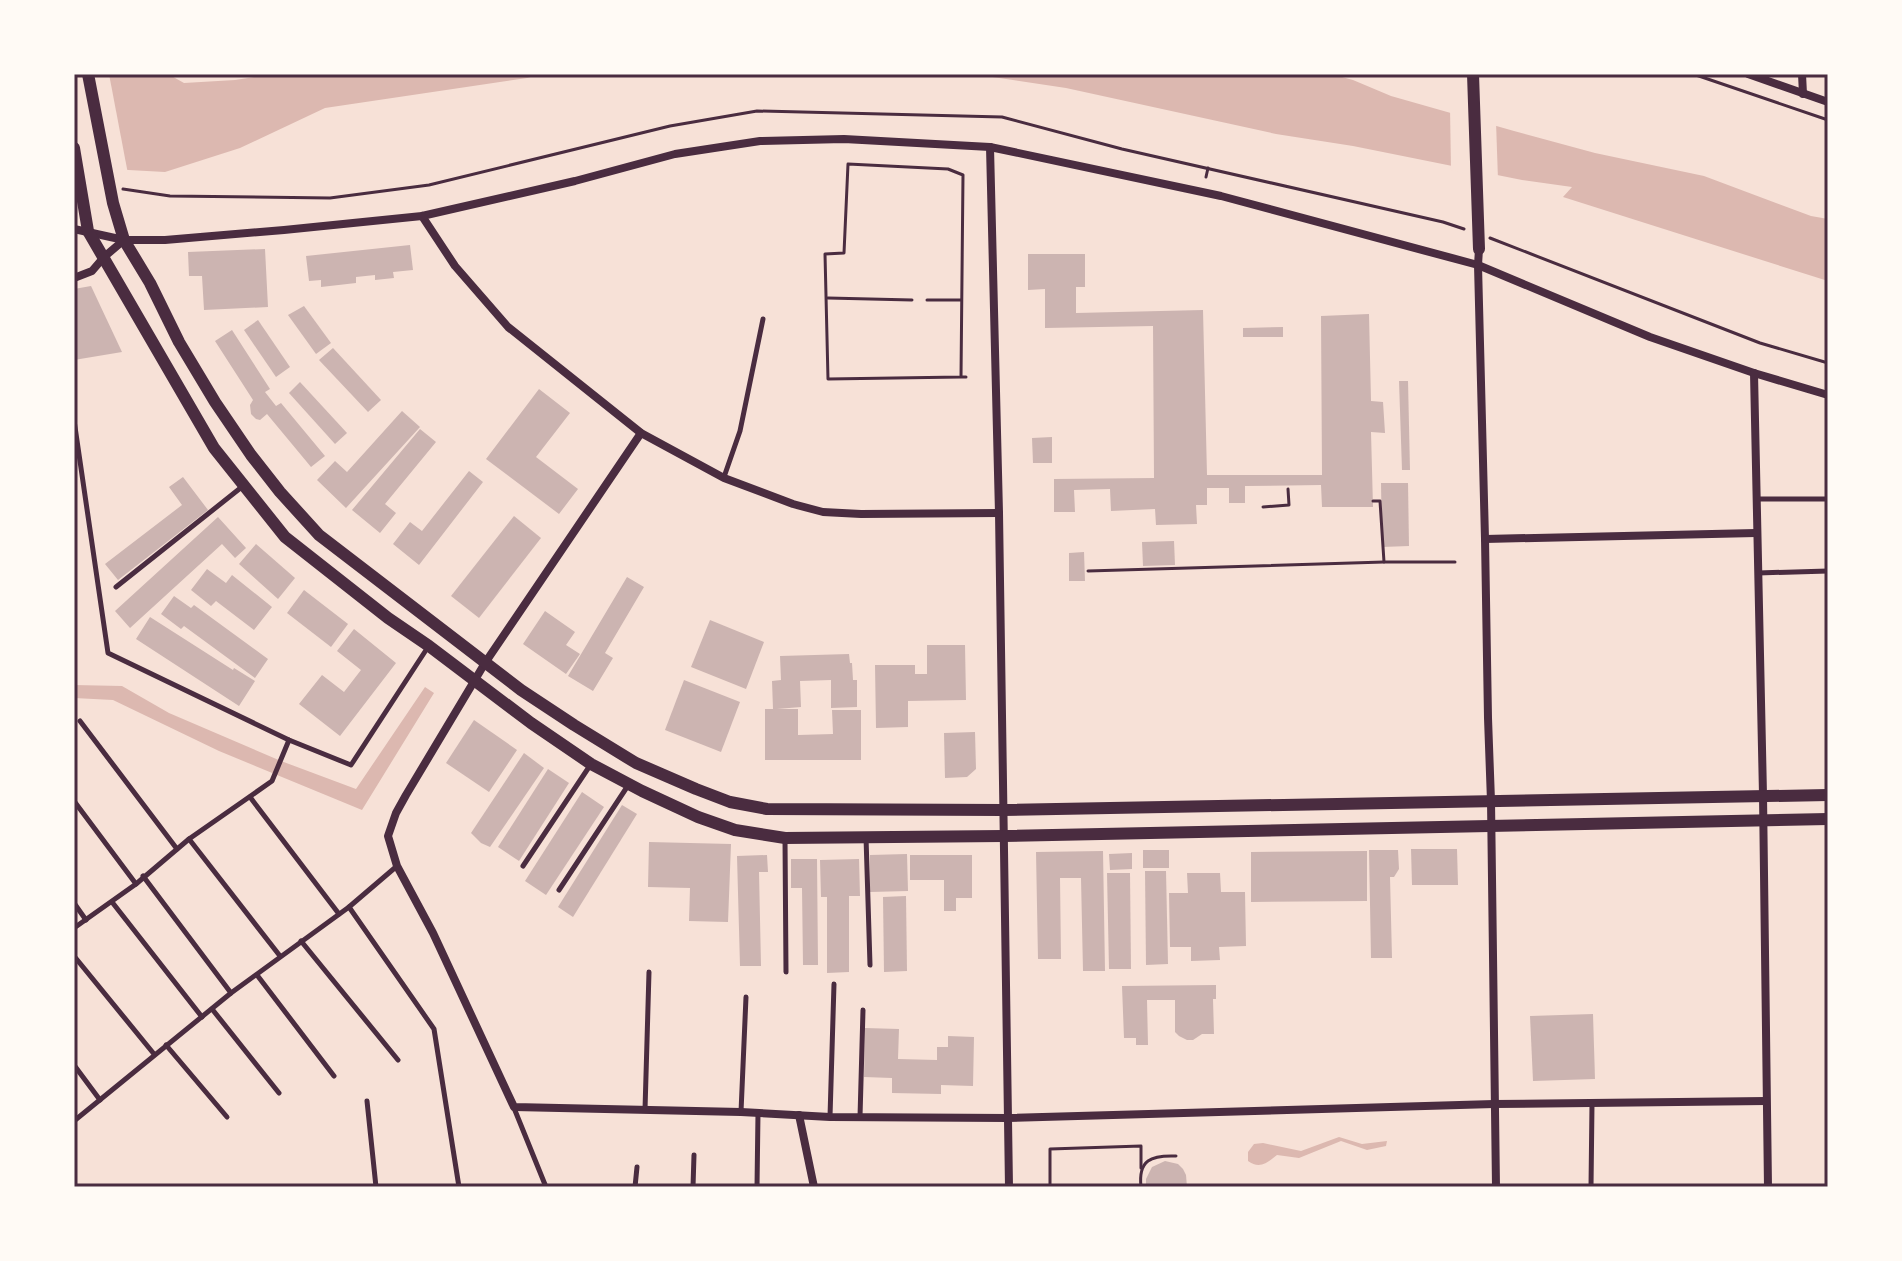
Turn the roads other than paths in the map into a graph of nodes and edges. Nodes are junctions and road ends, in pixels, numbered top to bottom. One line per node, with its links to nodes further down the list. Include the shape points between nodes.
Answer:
1 (88, 74): 12 (street)
2 (1473, 74): 13 (street)
3 (1748, 74): 5 (street)
4 (1802, 74): 5 (street)
5 (1803, 94): 6 (street)
6 (1828, 102)
7 (990, 147): 9 (street, via 844,139 760,141 675,154); 15 (street, via 1221,196); 26 (street)
8 (74, 148): 11 (street)
9 (422, 216): 12 (street); 21 (street, via 455,266 508,327)
10 (74, 229): 11 (street)
11 (88, 231): 12 (street); 14 (street)
12 (124, 240): 14 (street); 33 (street, via 215,402 280,492 319,535)
13 (1479, 249): 15 (street)
14 (104, 257): 16 (street, via 92,271); 23 (street, via 214,448)
15 (1478, 265): 18 (street, via 1637,332); 28 (street)
16 (74, 278)
17 (763, 319): 22 (lane, via 740,431)
18 (1754, 373): 19 (street); 24 (street)
19 (1828, 395)
20 (74, 420): 36 (lane, via 108,653)
21 (641, 433): 22 (street); 33 (street)
22 (724, 478): 26 (street, via 823,512)
23 (244, 486): 31 (lane); 32 (street, via 285,537)
24 (1756, 499): 25 (lane); 27 (street)
25 (1828, 499)
26 (999, 513): 44 (street)
27 (1756, 533): 28 (street); 30 (street)
28 (1485, 539): 43 (street)
29 (1828, 571): 30 (lane)
30 (1757, 573): 39 (street)
31 (116, 587)
32 (429, 646): 34 (street); 36 (lane, via 351,765)
33 (485, 663): 34 (street); 44 (street, via 636,763 730,802 767,809)
34 (474, 680): 37 (street); 53 (street, via 396,813 388,836)
35 (80, 721): 52 (lane)
36 (289, 740): 41 (lane, via 272,781)
37 (591, 764): 38 (street); 54 (lane)
38 (629, 784): 50 (street, via 735,830); 57 (lane)
39 (1763, 795): 40 (street); 43 (street); 46 (street)
40 (1828, 795)
41 (250, 797): 51 (lane); 61 (lane)
42 (74, 801): 56 (lane)
43 (1491, 801): 44 (street); 47 (street)
44 (1003, 810): 49 (street)
45 (1828, 819): 46 (street)
46 (1763, 820): 47 (street); 85 (street)
47 (1491, 826): 49 (street); 87 (street)
48 (866, 836): 49 (street); 50 (street); 67 (lane)
49 (1003, 836): 96 (street)
50 (785, 838): 69 (lane)
51 (189, 839): 52 (lane); 66 (lane)
52 (177, 849): 55 (lane)
53 (397, 866): 60 (lane); 88 (street)
54 (523, 866)
55 (143, 876): 56 (lane); 72 (lane)
56 (136, 884): 58 (lane)
57 (559, 890)
58 (112, 902): 62 (lane); 76 (lane)
59 (74, 903): 62 (lane)
60 (349, 907): 61 (lane); 101 (lane, via 434,1029)
61 (339, 914): 64 (lane)
62 (86, 920): 63 (lane)
63 (74, 928)
64 (301, 941): 66 (lane); 79 (lane)
65 (74, 956): 78 (lane)
66 (280, 956): 70 (lane)
67 (870, 965)
68 (649, 972): 89 (lane)
69 (786, 972)
70 (257, 975): 72 (lane); 81 (lane)
71 (834, 984): 94 (lane)
72 (231, 993): 74 (lane)
73 (746, 997): 90 (lane)
74 (212, 1009): 76 (lane); 82 (lane)
75 (863, 1010): 95 (lane)
76 (202, 1017): 77 (lane)
77 (166, 1045): 78 (lane); 93 (lane)
78 (154, 1055): 83 (lane)
79 (398, 1060)
80 (74, 1065): 83 (lane)
81 (334, 1076)
82 (279, 1093)
83 (100, 1100): 97 (lane)
84 (367, 1101): 100 (lane)
85 (1766, 1101): 86 (street); 110 (street)
86 (1592, 1103): 87 (street); 109 (lane)
87 (1494, 1104): 96 (street); 108 (street)
88 (514, 1107): 89 (street); 102 (lane)
89 (645, 1110): 90 (street)
90 (741, 1112): 91 (street)
91 (758, 1113): 92 (street); 105 (lane)
92 (799, 1115): 94 (street); 106 (street)
93 (227, 1117)
94 (830, 1117): 95 (street)
95 (860, 1117): 96 (street)
96 (1008, 1118): 107 (street)
97 (74, 1121)
98 (694, 1155): 104 (lane)
99 (637, 1167): 103 (lane)
100 (376, 1187)
101 (459, 1187)
102 (546, 1187)
103 (635, 1187)
104 (693, 1187)
105 (757, 1187)
106 (814, 1187)
107 (1009, 1187)
108 (1496, 1187)
109 (1591, 1187)
110 (1768, 1187)

